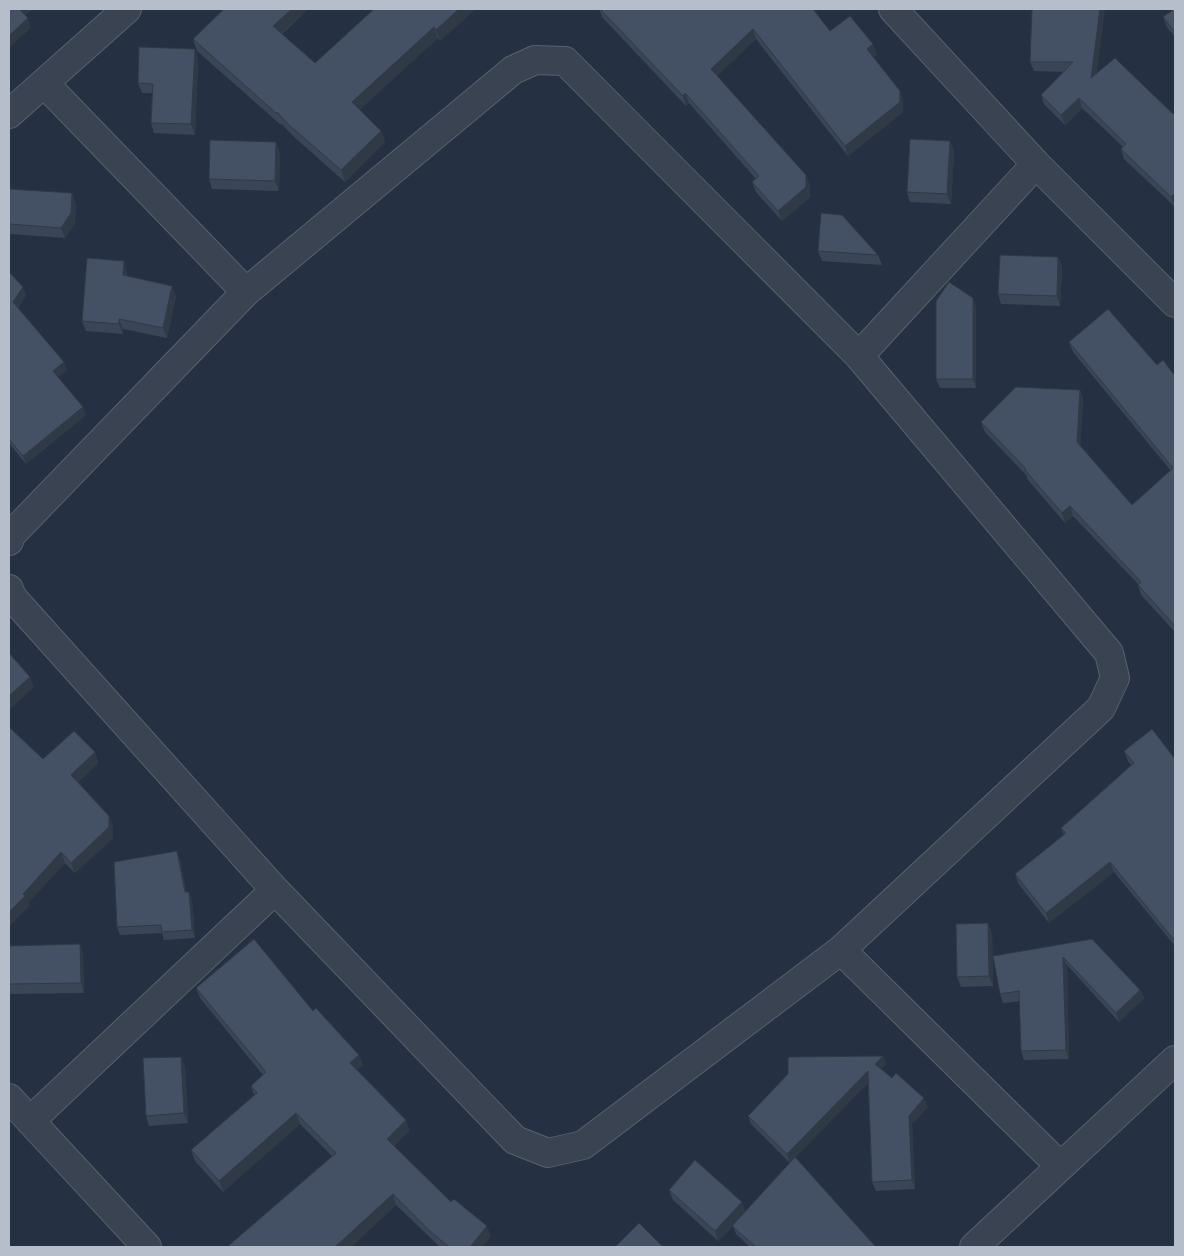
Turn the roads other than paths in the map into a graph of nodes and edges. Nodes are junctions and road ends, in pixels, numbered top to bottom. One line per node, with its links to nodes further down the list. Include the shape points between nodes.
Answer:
1 (127, 9): 3 (street)
2 (904, 12): 5 (street)
3 (44, 83): 4 (street); 6 (street)
4 (9, 114)
5 (1036, 164): 7 (street); 8 (street)
6 (246, 292): 8 (street, via 514,70 535,60 565,61); 9 (street, via 11,535)
7 (1175, 303)
8 (859, 356): 12 (street, via 1109,653 1115,678 1101,708)
9 (9, 541)
10 (9, 589): 11 (street, via 12,597)
11 (274, 890): 12 (street, via 515,1140 548,1153 583,1145); 15 (street)
12 (841, 950): 16 (street)
13 (1175, 1060): 16 (street)
14 (9, 1098): 15 (street)
15 (30, 1121): 17 (street)
16 (1060, 1166): 18 (street)
17 (145, 1247)
18 (974, 1247)

